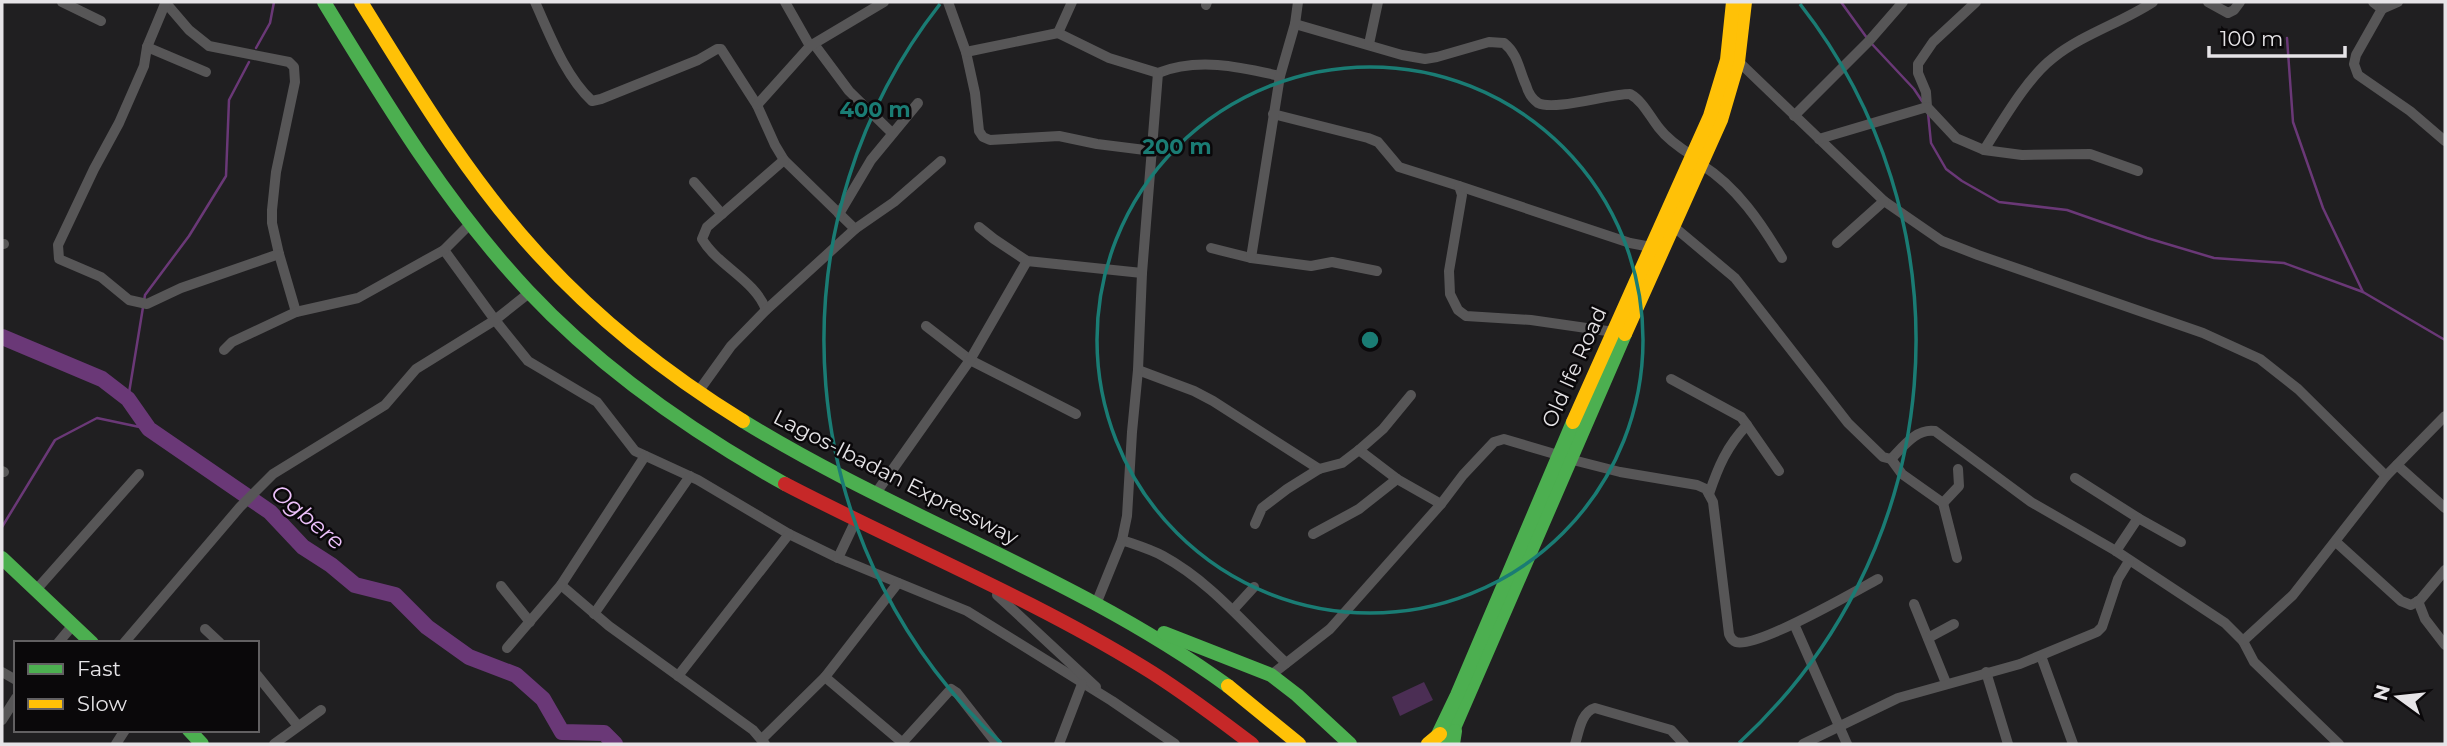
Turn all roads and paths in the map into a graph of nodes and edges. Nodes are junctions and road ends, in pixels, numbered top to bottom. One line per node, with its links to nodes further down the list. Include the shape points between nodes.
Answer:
1 (62, 2): 22 (street)
2 (324, 2): 52 (main road, via 414,144)
3 (361, 2): 76 (main road, Lagos-Ibadan Expressway, via 452,144 542,258 567,286)
4 (535, 2): 34 (street, via 562,60 592,101 721,49)
5 (785, 2): 26 (street)
6 (884, 2): 26 (street)
7 (948, 2): 28 (street)
8 (1072, 2): 24 (street)
9 (1298, 2): 23 (street)
10 (1378, 2): 25 (street)
11 (1733, 2): 44 (main road, Old Ife Road, via 1723,79)
12 (1745, 2): 29 (main road, Old Ife Road)
13 (1903, 2): 37 (street)
14 (1976, 2): 35 (street, via 1933,42 1918,64)
15 (2153, 2): 41 (street, via 2051,59)
16 (2208, 2): 17 (street, via 2228,13)
17 (2240, 2)
18 (2373, 2): 21 (street)
19 (2398, 2): 21 (street)
20 (165, 3): 27 (street); 60 (street, via 209,46 289,62 294,67 272,210)
21 (2382, 9): 40 (street, via 2356,55 2358,75)
22 (101, 22)
23 (1295, 24): 25 (street); 32 (street)
24 (1058, 33): 28 (street); 31 (street, via 1109,58)
25 (1368, 44): 44 (street, via 1425,59 1489,42 1504,43 1515,54 1533,99 1541,104 1633,96 1676,146)
26 (812, 45): 34 (street); 38 (street, via 849,91)
27 (147, 47): 30 (street); 60 (street, via 144,66 119,123 57,250 59,259 100,277 129,300 142,304)
28 (966, 52): 42 (street, via 983,137 1059,136)
29 (1739, 62): 37 (street); 44 (main road, Old Ife Road)
30 (206, 72)
31 (1158, 73): 32 (street, via 1173,67 1230,64); 42 (street)
32 (1280, 76): 36 (street)
33 (918, 103): 38 (street)
34 (757, 104): 43 (street)
35 (1927, 107): 39 (street); 41 (street, via 1956,138)
36 (1273, 114): 48 (street, via 1368,138 1378,142 1399,167); 61 (street)
37 (1794, 116): 39 (street)
38 (892, 133): 51 (street)
39 (1819, 139): 49 (street)
40 (2445, 141)
41 (1984, 150): 46 (street, via 2022,155 2090,154)
42 (1153, 151): 65 (street)
43 (784, 160): 50 (street); 51 (street)
44 (1698, 160): 53 (main road, Old Ife Road); 57 (main road, Old Ife Road); 62 (street, via 1729,185)
45 (941, 161): 55 (street)
46 (2138, 171)
47 (694, 182): 50 (street)
48 (1459, 186): 57 (street); 71 (street, via 1460,214 1450,271 1450,294 1458,310 1466,316)
49 (1884, 201): 56 (street); 92 (street, via 1942,241 2203,333 2260,359 2298,389)
50 (722, 214): 67 (street, via 707,227 702,239 763,301)
51 (839, 214): 55 (street)
52 (471, 223): 59 (street); 66 (main road)
53 (1673, 226): 81 (main road, Old Ife Road); 85 (street, via 1735,278 1848,423 1883,457)
54 (979, 227): 63 (street)
55 (855, 229): 67 (street)
56 (1838, 243)
57 (1651, 247): 71 (main road, Old Ife Road)
58 (1212, 248): 61 (street)
59 (444, 250): 68 (street, via 358,298); 69 (street)
60 (279, 254): 68 (street)
61 (1251, 258): 64 (street, via 1311,266 1332,262)
62 (1782, 258)
63 (1027, 261): 65 (street); 73 (street)
64 (1377, 271)
65 (1142, 273): 74 (street)
66 (529, 293): 69 (street); 101 (main road, via 619,374 675,415 782,483)
67 (766, 310): 76 (street, via 731,346)
68 (296, 312): 72 (street)
69 (495, 320): 83 (street, via 528,361 597,402 635,451); 135 (street, via 416,369 385,405 285,465 254,491)
70 (926, 326): 73 (street)
71 (1614, 332): 81 (main road, Old Ife Road)
72 (224, 350)
73 (970, 360): 78 (street); 95 (street)
74 (1138, 370): 88 (street, via 1213,401); 105 (street)
75 (1671, 379): 80 (street, via 1741,417)
76 (698, 392): 95 (main road, Lagos-Ibadan Expressway, via 791,450)
77 (1411, 395): 82 (street)
78 (1076, 414)
79 (2445, 416): 86 (street)
80 (1747, 425): 89 (street); 96 (street, via 1720,462)
81 (1576, 430): 84 (main road, Old Ife Road)
82 (1359, 450): 88 (street, via 1342,463); 94 (street)
83 (645, 456): 91 (street); 117 (street)
84 (1563, 457): 96 (street, via 1697,485); 98 (street, via 1504,439 1494,442); 155 (main road, Old Ife Road); 156 (main road, Old Ife Road)
85 (1891, 459): 97 (street, via 1902,474); 108 (street, via 1916,435 1935,431 2031,502)
86 (2397, 466): 92 (street); 99 (street)
87 (1958, 469): 97 (street, via 1959,486)
88 (1319, 470): 102 (street, via 1262,508)
89 (1779, 471)
90 (139, 474): 120 (street)
91 (690, 475): 103 (street); 125 (street)
92 (2386, 476): 107 (street)
93 (2075, 478): 100 (street)
94 (1397, 479): 98 (street); 104 (street, via 1359,509)
95 (876, 493): 122 (main road, Lagos-Ibadan Expressway)
96 (1709, 494): 128 (street, via 1731,639 1749,642)
97 (1943, 503): 111 (street)
98 (1441, 504): 141 (street, via 1330,629)
99 (2445, 508)
100 (2138, 518): 106 (street); 108 (street)
101 (856, 520): 110 (street); 116 (main road)
102 (1255, 524)
103 (789, 534): 110 (street); 144 (street)
104 (1313, 534)
105 (1122, 540): 122 (street); 124 (street, via 1166,558)
106 (2181, 542)
107 (2336, 542): 121 (street, via 2402,601 2411,605); 137 (street, via 2293,595)
108 (2116, 551): 112 (street)
109 (2, 558): 120 (main road)
110 (838, 558): 115 (street)
111 (1957, 558)
112 (2129, 561): 137 (street, via 2199,604); 140 (street, via 2102,627)
113 (2445, 570): 121 (street)
114 (1878, 579): 128 (street)
115 (898, 583): 146 (street); 147 (street, via 967,611)
116 (986, 584): 150 (street); 164 (main road, via 1155,675)
117 (561, 585): 125 (street); 126 (street)
118 (501, 586): 126 (street)
119 (1254, 587): 124 (street)
120 (36, 590): 130 (main road)
121 (2418, 601): 138 (street)
122 (1096, 604): 127 (main road, Lagos-Ibadan Expressway)
123 (1914, 604): 132 (street)
124 (1233, 610): 141 (street)
125 (594, 614): 144 (street)
126 (530, 622): 139 (street)
127 (1132, 623): 143 (main road); 165 (main road, Lagos-Ibadan Expressway, via 1196,662)
128 (1794, 624): 153 (street)
129 (1954, 624): 132 (street)
130 (73, 625): 133 (street); 134 (main road)
131 (205, 629): 136 (street)
132 (1928, 638): 148 (street)
133 (60, 641)
134 (90, 641)
135 (126, 641)
136 (218, 641)
137 (2243, 641): 158 (street, via 2253,662)
138 (2445, 645)
139 (507, 648)
140 (2041, 656): 142 (street); 173 (street)
141 (1286, 663): 143 (street)
142 (1986, 672): 148 (street); 172 (street)
143 (1271, 675): 166 (main road)
144 (678, 676): 157 (street)
145 (259, 677): 154 (street)
146 (825, 677): 157 (street); 160 (street)
147 (1082, 684): 150 (street); 162 (street)
148 (1946, 684): 153 (street, via 1898,698)
149 (14, 701): 152 (street)
150 (1112, 701): 163 (street)
151 (321, 710): 154 (street)
152 (2, 720)
153 (1840, 725): 170 (street); 171 (street)
154 (298, 726): 159 (street)
155 (1454, 737): 156 (main road, Old Ife Road)
156 (1440, 741): 167 (main road)
157 (763, 742)
158 (2335, 743)
159 (274, 744)
160 (903, 744): 161 (street, via 951,690)
161 (997, 744)
162 (1059, 744)
163 (1175, 744)
164 (1252, 744)
165 (1299, 744)
166 (1350, 744)
167 (1428, 744)
168 (1575, 744): 169 (street, via 1584,715 1595,708 1671,730)
169 (1684, 744)
170 (1803, 744)
171 (1847, 744)
172 (2008, 744)
173 (2073, 744)

